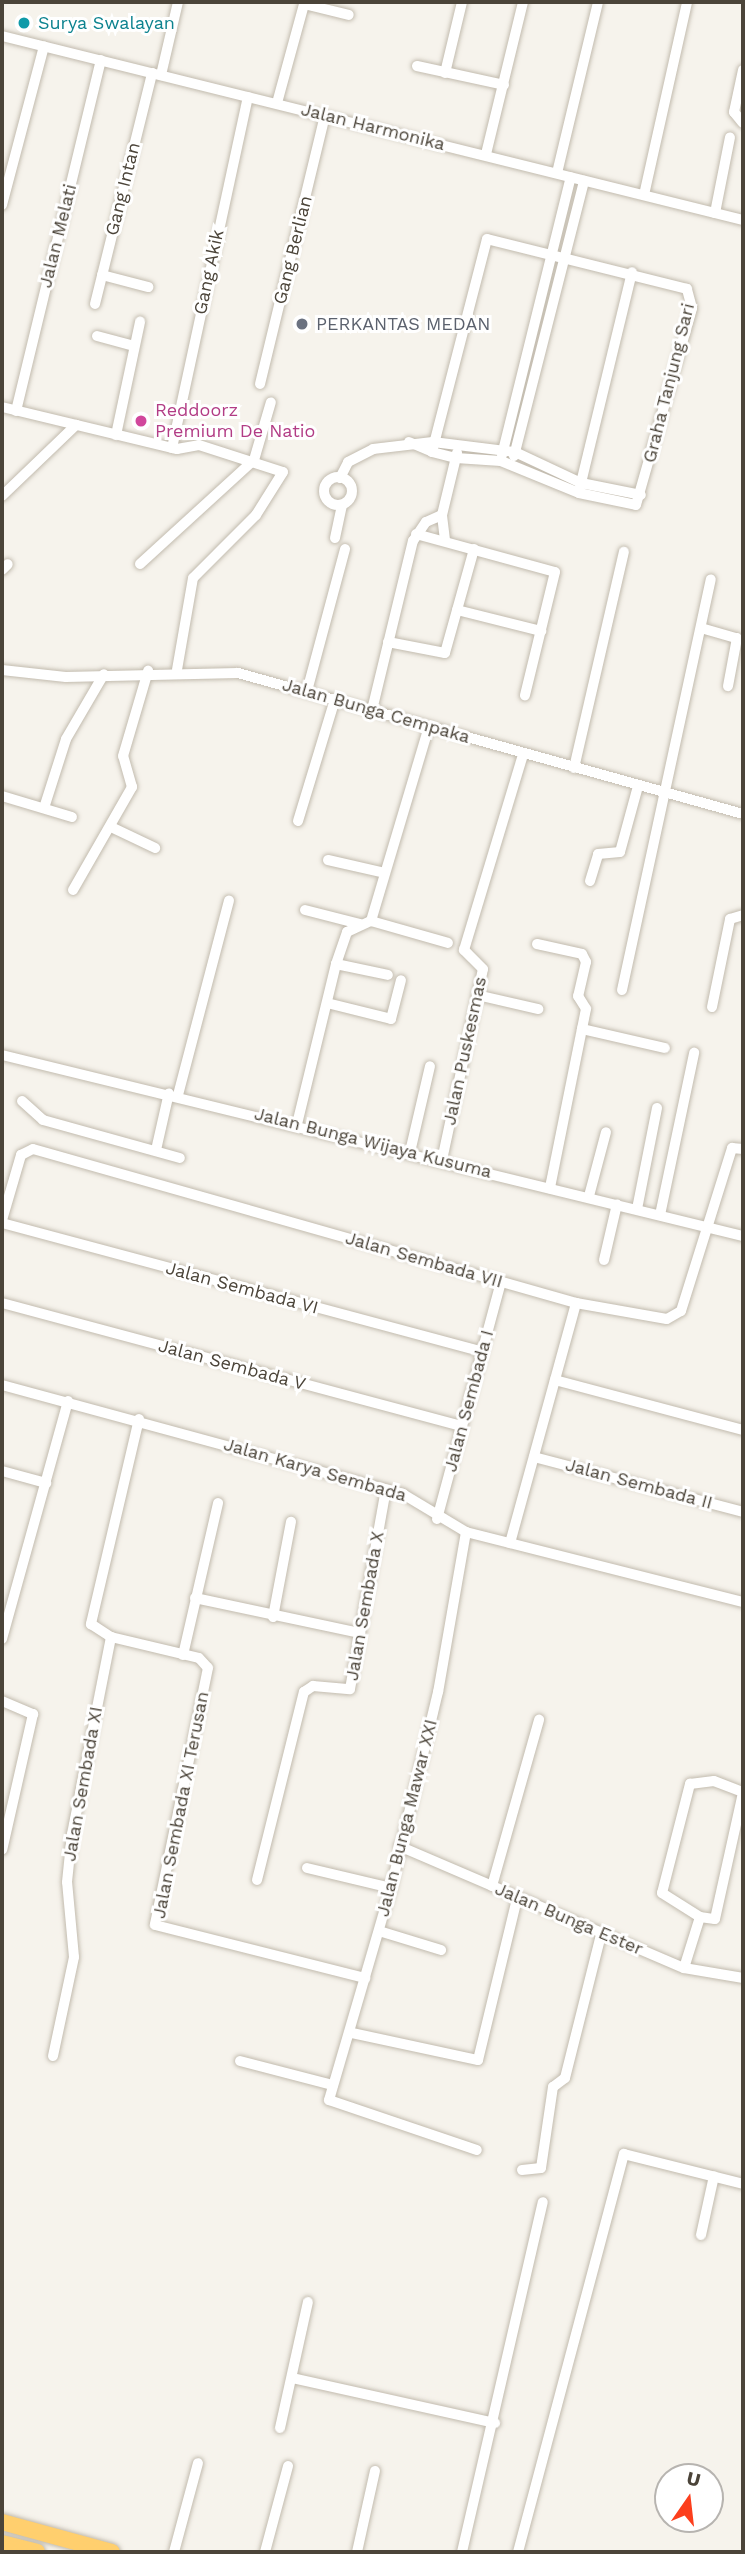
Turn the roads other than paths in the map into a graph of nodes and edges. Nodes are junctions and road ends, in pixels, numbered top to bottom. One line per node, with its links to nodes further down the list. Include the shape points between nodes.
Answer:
1 (178, 2): 13 (street, Gang Intan)
2 (462, 2): 12 (street)
3 (523, 2): 14 (street)
4 (598, 2): 21 (street)
5 (687, 2): 24 (street)
6 (349, 15): 16 (street, via 304,5)
7 (3, 39): 8 (street, Jalan Harmonika)
8 (44, 46): 9 (street, Jalan Harmonika); 25 (street)
9 (101, 60): 13 (street, Jalan Harmonika); 41 (street, Jalan Melati)
10 (417, 66): 12 (street)
11 (743, 71): 18 (street, via 734,112)
12 (445, 73): 14 (street)
13 (157, 74): 15 (street, Jalan Harmonika); 31 (street, Gang Intan)
14 (504, 85): 20 (street)
15 (248, 97): 16 (street, Jalan Harmonika); 45 (street, Gang Akik)
16 (277, 103): 17 (street, Jalan Harmonika)
17 (325, 116): 20 (street, Jalan Harmonika); 38 (street, Gang Berlian)
18 (743, 123)
19 (730, 137): 26 (street)
20 (486, 154): 21 (street, Jalan Harmonika)
21 (557, 173): 22 (street, Jalan Harmonika)
22 (570, 177): 23 (street, Jalan Harmonika); 28 (street)
23 (584, 181): 24 (street, Jalan Harmonika); 29 (street)
24 (644, 195): 26 (street, Jalan Harmonika)
25 (2, 205)
26 (715, 213): 27 (street, Jalan Harmonika)
27 (743, 220)
28 (553, 251): 29 (street, Graha Tanjung Sari); 36 (street); 44 (street, Graha Tanjung Sari, via 497,237 484,242)
29 (565, 254): 30 (street, Graha Tanjung Sari); 36 (street)
30 (632, 272): 50 (street); 50 (street, Graha Tanjung Sari, via 682,285 692,301 641,495)
31 (102, 275): 32 (street); 33 (street, Gang Intan)
32 (148, 287)
33 (94, 304)
34 (139, 322): 37 (street)
35 (97, 336): 37 (street)
36 (536, 344): 47 (street)
37 (134, 346): 43 (street)
38 (260, 384)
39 (271, 402): 48 (street)
40 (2, 407): 41 (street)
41 (16, 411): 42 (street)
42 (76, 425): 43 (street); 51 (street)
43 (116, 435): 45 (street)
44 (433, 447): 46 (street); 49 (street, via 409,442 358,455)
45 (172, 448): 48 (street, via 199,445)
46 (457, 452): 47 (street); 53 (street)
47 (508, 457): 50 (street)
48 (254, 460): 60 (street); 67 (street, via 278,468 283,480 192,578)
49 (340, 478): 52 (street, via 352,493); 52 (street, via 328,481 324,493 330,503)
50 (580, 488)
51 (2, 496)
52 (342, 505): 55 (street)
53 (444, 506): 54 (street); 56 (street)
54 (416, 534): 56 (street); 65 (street)
55 (335, 538)
56 (445, 540): 57 (street)
57 (474, 549): 62 (street); 64 (street, via 555,572)
58 (345, 550): 71 (street)
59 (624, 552): 77 (street)
60 (140, 564)
61 (710, 580): 63 (street)
62 (457, 610): 64 (street); 65 (street, via 441,656)
63 (701, 628): 70 (street, via 737,638); 79 (street)
64 (541, 631): 72 (street)
65 (388, 642): 74 (street)
66 (2, 670): 69 (street, Jalan Bunga Cempaka)
67 (177, 670): 68 (street, Jalan Bunga Cempaka); 71 (street, Jalan Bunga Cempaka, via 221,670)
68 (148, 671): 69 (street, Jalan Bunga Cempaka); 85 (street, via 123,756 133,783)
69 (103, 674): 81 (street, via 66,739)
70 (728, 686)
71 (307, 691): 73 (street, Jalan Bunga Cempaka)
72 (525, 695)
73 (335, 699): 74 (street, Jalan Bunga Cempaka); 84 (street)
74 (372, 710): 75 (street, Jalan Bunga Cempaka)
75 (429, 726): 76 (street, Jalan Bunga Cempaka); 88 (street)
76 (523, 754): 77 (street, Jalan Bunga Cempaka); 101 (street, Jalan Puskesmas, via 464,950 465,957 484,966)
77 (574, 768): 78 (street, Jalan Bunga Cempaka)
78 (638, 786): 79 (street, Jalan Bunga Cempaka); 89 (street, via 620,852 598,854)
79 (667, 792): 82 (street, Jalan Bunga Cempaka); 100 (street)
80 (2, 796): 81 (street)
81 (44, 808): 83 (street)
82 (743, 814)
83 (72, 817)
84 (298, 821)
85 (111, 827): 86 (street); 90 (street)
86 (155, 848)
87 (328, 860): 88 (street)
88 (385, 873): 94 (street)
89 (590, 881)
90 (73, 890)
91 (229, 901): 110 (street)
92 (305, 910): 94 (street)
93 (743, 915): 103 (street, via 730,919)
94 (366, 922): 95 (street); 97 (street, via 346,932)
95 (448, 943)
96 (537, 944): 105 (street, via 586,957 578,996 586,1009)
97 (336, 964): 98 (street); 102 (street)
98 (388, 975)
99 (401, 980): 102 (street, via 391,1019)
100 (622, 990)
101 (477, 996): 104 (street); 119 (street, Jalan Puskesmas)
102 (327, 1003): 113 (street)
103 (712, 1007)
104 (538, 1009)
105 (582, 1029): 106 (street); 120 (street)
106 (665, 1048)
107 (694, 1053): 124 (street)
108 (2, 1055): 110 (street, Jalan Bunga Wijaya Kusuma)
109 (430, 1066): 117 (street)
110 (174, 1094): 113 (street, Jalan Bunga Wijaya Kusuma); 116 (street)
111 (22, 1101): 116 (street, via 43,1120)
112 (657, 1108): 123 (street)
113 (297, 1124): 117 (street, Jalan Bunga Wijaya Kusuma)
114 (606, 1132): 121 (street)
115 (743, 1149): 126 (street, via 732,1148)
116 (156, 1150): 118 (street)
117 (410, 1152): 119 (street, Jalan Bunga Wijaya Kusuma)
118 (180, 1158)
119 (442, 1160): 120 (street, Jalan Bunga Wijaya Kusuma)
120 (550, 1188): 121 (street, Jalan Bunga Wijaya Kusuma)
121 (589, 1196): 122 (street, Jalan Bunga Wijaya Kusuma)
122 (617, 1204): 123 (street, Jalan Bunga Wijaya Kusuma); 128 (street)
123 (637, 1209): 124 (street, Jalan Bunga Wijaya Kusuma)
124 (660, 1215): 126 (street, Jalan Bunga Wijaya Kusuma)
125 (2, 1222): 129 (street, Jalan Sembada VII, via 21,1154 33,1149); 132 (street, Jalan Sembada VI)
126 (711, 1227): 127 (street, Jalan Bunga Wijaya Kusuma); 131 (street, Jalan Sembada VII, via 677,1316 667,1319)
127 (743, 1236)
128 (604, 1260)
129 (501, 1282): 131 (street, Jalan Sembada VII); 132 (street, Jalan Sembada I)
130 (2, 1303): 137 (street, Jalan Sembada V)
131 (576, 1303): 133 (street)
132 (482, 1352): 137 (street, Jalan Sembada I)
133 (555, 1380): 138 (street); 139 (street)
134 (2, 1385): 135 (street, Jalan Karya Sembada)
135 (68, 1401): 136 (street, Jalan Karya Sembada); 141 (street)
136 (139, 1419): 142 (street, Jalan Karya Sembada); 153 (street, via 91,1616 93,1630)
137 (462, 1426): 145 (street, Jalan Sembada I)
138 (743, 1430)
139 (534, 1457): 144 (street, Jalan Sembada II); 148 (street)
140 (2, 1471): 141 (street)
141 (46, 1483): 154 (street)
142 (386, 1489): 145 (street, Jalan Karya Sembada, via 414,1499); 152 (street, Jalan Sembada X)
143 (218, 1503): 149 (street)
144 (743, 1511)
145 (437, 1519): 147 (street, Jalan Karya Sembada)
146 (291, 1522): 151 (street)
147 (467, 1532): 148 (street, Jalan Karya Sembada); 159 (street, Jalan Bunga Mawar XXI, via 438,1692)
148 (510, 1544): 150 (street, Jalan Karya Sembada)
149 (195, 1598): 151 (street); 155 (street)
150 (743, 1602)
151 (273, 1617): 152 (street)
152 (360, 1633): 162 (street, Jalan Sembada X, via 348,1692 313,1686 304,1692)
153 (111, 1637): 155 (street); 174 (street, Jalan Sembada XI, via 72,1834 67,1882 74,1957)
154 (2, 1639)
155 (183, 1655): 171 (street, Jalan Sembada XI Terusan, via 208,1668 155,1925)
156 (2, 1701): 160 (street, via 33,1714)
157 (539, 1720): 163 (street)
158 (743, 1792): 166 (street, via 715,1919); 166 (street, via 714,1781 690,1784 662,1893)
159 (399, 1846): 163 (street, Jalan Bunga Ester); 164 (street, Jalan Bunga Mawar XXI)
160 (2, 1850)
161 (307, 1868): 164 (street)
162 (257, 1880)
163 (492, 1886): 165 (street, Jalan Bunga Ester)
164 (391, 1888): 167 (street, Jalan Bunga Mawar XXI)
165 (517, 1899): 168 (street, Jalan Bunga Ester); 173 (street, via 478,2060)
166 (700, 1917): 170 (street)
167 (379, 1931): 169 (street); 171 (street, Jalan Bunga Mawar XXI)
168 (601, 1934): 170 (street, Jalan Bunga Ester); 178 (street, via 565,2078 553,2087 541,2168)
169 (442, 1950)
170 (684, 1968): 172 (street, Jalan Bunga Ester)
171 (365, 1978): 173 (street, Jalan Bunga Mawar XXI)
172 (743, 1978)
173 (352, 2033): 176 (street, Jalan Bunga Mawar XXI)
174 (53, 2056)
175 (240, 2061): 176 (street)
176 (333, 2085): 177 (street, Jalan Bunga Mawar XXI, via 329,2100)
177 (477, 2150)
178 (522, 2171)
179 (713, 2176): 180 (street); 182 (street); 198 (street, via 630,2152 623,2155)
180 (743, 2184)
181 (543, 2202): 185 (street)
182 (701, 2235)
183 (308, 2302): 184 (street)
184 (292, 2378): 185 (street); 186 (street)
185 (495, 2423): 197 (street)
186 (280, 2428)
187 (198, 2463): 194 (street)
188 (288, 2466): 195 (street)
189 (375, 2471): 196 (street)
190 (2, 2524): 193 (highway)
191 (2, 2543): 192 (highway)
192 (37, 2552)
193 (112, 2552)
194 (174, 2552)
195 (265, 2552)
196 (357, 2552)
197 (462, 2552)
198 (518, 2552)

